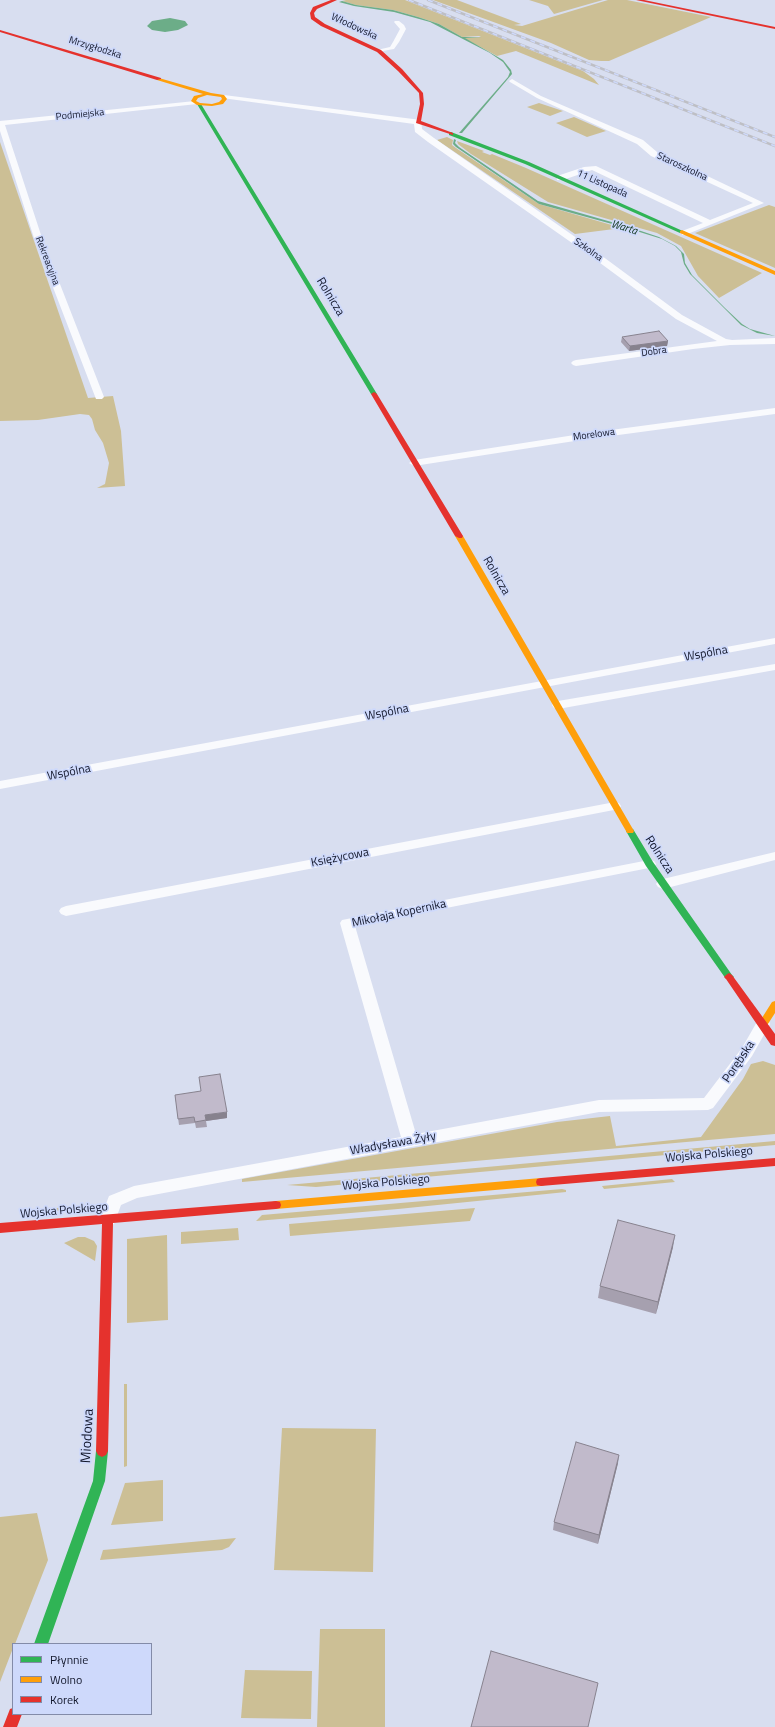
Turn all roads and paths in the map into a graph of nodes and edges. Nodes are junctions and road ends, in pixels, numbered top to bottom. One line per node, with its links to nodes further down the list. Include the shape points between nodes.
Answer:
1 (638, 0): 4 (street)
2 (331, 1): 6 (street, Włodowska, via 313,10 311,16 314,20)
3 (397, 22): 6 (street, via 403,29 396,42 392,48)
4 (775, 28)
5 (0, 31): 8 (street, Mrzygłodzka)
6 (379, 51): 14 (street, Włodowska, via 421,93 422,104)
7 (512, 81): 19 (street, Staroszkolna, via 539,97 640,142 654,154 760,203)
8 (184, 87): 9 (street, Mrzygłodzka); 10 (street, Mrzygłodzka)
9 (209, 94): 10 (street); 11 (street, Mrzygłodzka, via 218,94)
10 (196, 100): 12 (street); 13 (street, Rolnicza); 15 (street, Podmiejska)
11 (223, 100): 12 (street); 14 (street)
12 (211, 105): 13 (street)
13 (206, 115): 27 (street, Rolnicza)
14 (418, 122): 16 (street, 11 Listopada); 17 (street, Szkolna, via 418,129)
15 (1, 123): 25 (street, Rekreacyjna, via 38,238)
16 (447, 133): 17 (street); 18 (street, 11 Listopada)
17 (425, 135): 23 (street, Szkolna, via 679,317 723,341)
18 (560, 178): 19 (street, via 593,168); 20 (street, 11 Listopada)
19 (710, 223): 20 (street, Staroszkolna)
20 (685, 233): 21 (street, 11 Listopada)
21 (775, 273)
22 (775, 342): 23 (street, Szkolna)
23 (732, 343): 24 (street, Dobra)
24 (576, 363)
25 (99, 397)
26 (775, 412): 27 (street, Morelowa, via 581,437)
27 (414, 463): 30 (street, Rolnicza)
28 (775, 641): 30 (street, Wspólna)
29 (775, 666): 31 (street)
30 (545, 683): 31 (street, Rolnicza); 32 (street, Wspólna)
31 (558, 705): 33 (street, Rolnicza)
32 (0, 786)
33 (615, 806): 35 (street, Rolnicza); 37 (street, Księżycowa)
34 (775, 856): 36 (street)
35 (649, 864): 36 (street, Rolnicza); 42 (street, Mikołaja Kopernika, via 347,923)
36 (663, 884): 39 (street, Rolnicza)
37 (66, 911)
38 (775, 1005): 39 (street, Porębska)
39 (762, 1024): 40 (street, Rolnicza); 41 (street, Porębska, via 747,1052 708,1104)
40 (775, 1042)
41 (694, 1104): 42 (street, Władysława Żyły, via 599,1106)
42 (410, 1142): 44 (street, Władysława Żyły, via 134,1192 115,1201)
43 (775, 1162): 44 (street, Wojska Polskiego)
44 (108, 1219): 45 (street, Wojska Polskiego); 46 (street, Miodowa, via 102,1464 99,1481)
45 (0, 1228)
46 (41, 1643)
47 (15, 1715): 48 (street)
48 (10, 1727)

